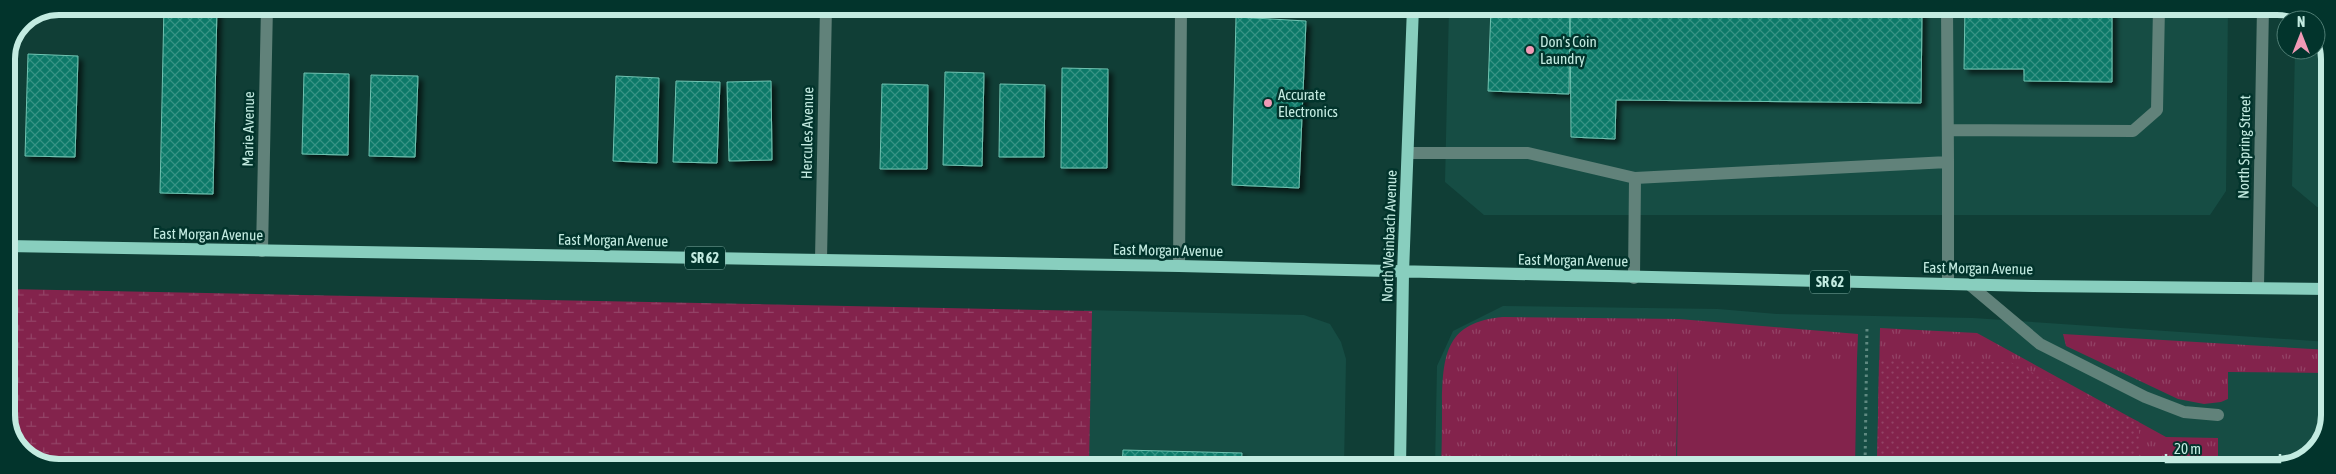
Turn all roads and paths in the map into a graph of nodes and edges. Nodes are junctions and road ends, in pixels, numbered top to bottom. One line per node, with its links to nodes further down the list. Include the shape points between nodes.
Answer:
1 (267, 15): 13 (street, Marie Avenue)
2 (826, 15): 14 (street, Hercules Avenue)
3 (1181, 15): 15 (street)
4 (1413, 15): 9 (main road, North Weinbach Avenue)
5 (1947, 15): 8 (street)
6 (2159, 15): 8 (street, via 2157,110 2133,131)
7 (2263, 15): 20 (street, North Spring Street)
8 (1948, 130): 10 (street)
9 (1409, 153): 11 (street, via 1528,153); 16 (main road, North Weinbach Avenue)
10 (1948, 162): 11 (street); 18 (street)
11 (1635, 178): 17 (street)
12 (15, 246): 13 (main road, East Morgan Avenue / SR 62)
13 (262, 251): 14 (main road, East Morgan Avenue / SR 62)
14 (821, 260): 15 (main road, East Morgan Avenue / SR 62)
15 (1179, 266): 16 (main road, East Morgan Avenue / SR 62)
16 (1403, 273): 17 (main road, East Morgan Avenue / SR 62); 24 (main road, North Weinbach Avenue)
17 (1634, 278): 18 (main road, East Morgan Avenue / SR 62)
18 (1948, 284): 19 (main road, East Morgan Avenue / SR 62)
19 (1970, 285): 20 (main road, East Morgan Avenue / SR 62); 23 (street, via 2040,344 2145,397 2184,412)
20 (2258, 287): 21 (main road, East Morgan Avenue / SR 62)
21 (2321, 289)
22 (1867, 328): 25 (path)
23 (2218, 415)
24 (1400, 459)
25 (1865, 459)

